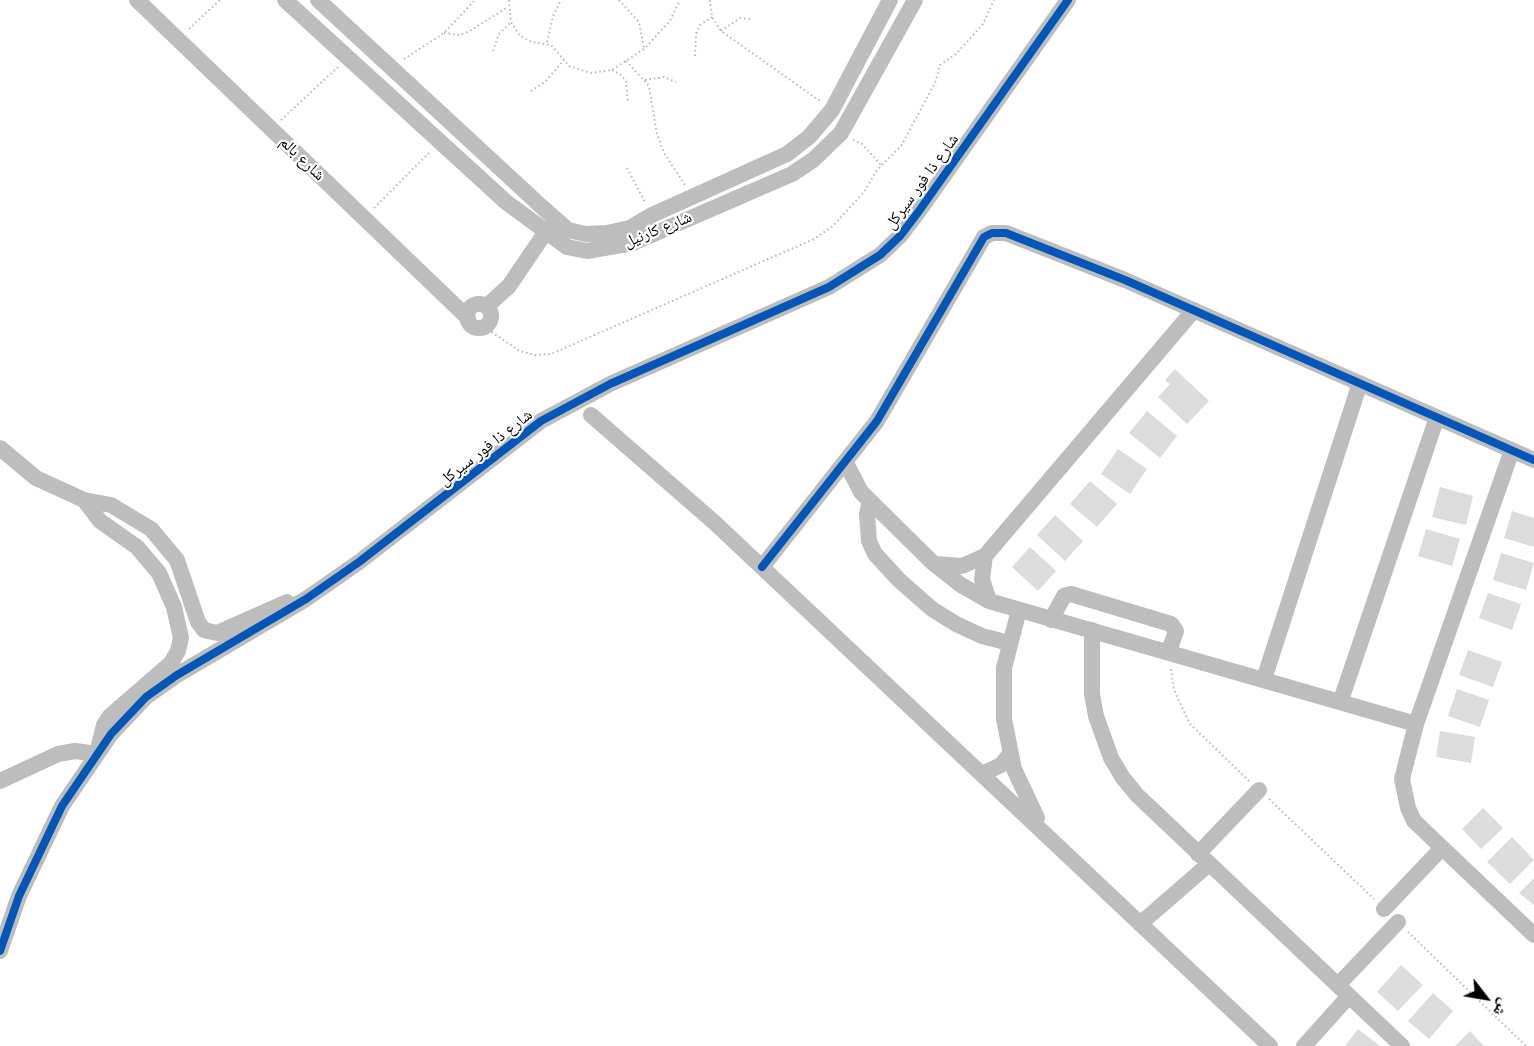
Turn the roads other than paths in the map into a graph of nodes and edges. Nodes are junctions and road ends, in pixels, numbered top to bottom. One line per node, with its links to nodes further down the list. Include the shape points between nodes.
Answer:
1 (137, 0): 13 (street, شارع بالم)
2 (285, 0): 8 (street, شارع كارنيل)
3 (318, 0): 7 (street, شارع كارنيل)
4 (890, 0): 10 (street, شارع كارنيل, via 832,110 809,137 787,154 652,215)
5 (915, 0): 10 (street, شارع كارنيل, via 840,133 813,160 792,174)
6 (1068, 0): 31 (street, شارع ذا فور سيركل, via 919,211 880,255 829,287 610,384 541,422)
7 (491, 161): 8 (street); 10 (street, شارع كارنيل, via 568,230)
8 (478, 178): 9 (street, شارع كارنيل)
9 (545, 233): 10 (street, شارع كارنيل, via 567,247 587,251); 11 (street, via 509,286)
10 (632, 235)
11 (487, 306): 13 (street, via 479,303 471,307); 13 (street, via 491,317 484,327 472,325)
12 (1194, 310): 14 (street); 20 (street, via 1016,236 992,233 984,237 877,422); 26 (street)
13 (468, 318)
14 (1360, 383): 16 (street); 38 (street)
15 (591, 415): 29 (street)
16 (1437, 417): 18 (street); 39 (street)
17 (0, 448): 23 (street, via 36,478)
18 (1512, 450): 19 (street); 40 (street)
19 (1534, 460)
20 (846, 463): 21 (street); 22 (street)
21 (829, 485): 22 (street); 29 (street)
22 (866, 496): 28 (street); 36 (street, via 869,541 875,554 899,580 956,624)
23 (84, 500): 24 (street, via 111,505); 25 (street, via 100,521)
24 (151, 529): 25 (street); 27 (street)
25 (137, 548): 30 (street)
26 (985, 556): 28 (street, via 962,566); 32 (street, via 982,579)
27 (177, 560): 30 (street); 31 (street, via 198,622 209,632 238,625 284,602)
28 (933, 563): 32 (street, via 960,585)
29 (762, 567): 43 (street)
30 (159, 573): 41 (street, via 174,607 181,638 178,651 171,663 110,716)
31 (306, 599): 41 (street, شارع ذا فور سيركل, via 146,697)
32 (989, 601): 33 (street)
33 (1019, 610): 34 (street); 36 (street)
34 (1051, 620): 35 (street); 37 (street, via 1064,596 1071,594 1171,624 1176,631)
35 (1092, 630): 37 (street); 48 (street, via 1092,694 1111,758 1137,795)
36 (1009, 643): 42 (street, via 1003,693)
37 (1169, 651): 38 (street)
38 (1264, 679): 39 (street)
39 (1341, 700): 40 (street)
40 (1416, 724): 47 (street, via 1402,779 1403,794 1414,821)
41 (97, 754): 44 (street, via 58,754); 53 (street, شارع ذا فور سيركل, via 62,806 19,896)
42 (1010, 754): 43 (street, via 1001,765); 46 (street, via 1023,793)
43 (982, 774): 46 (street)
44 (0, 781)
45 (1259, 790): 48 (street)
46 (1049, 837): 51 (street)
47 (1442, 848): 49 (street); 52 (street)
48 (1204, 859): 51 (street); 54 (street)
49 (1384, 909)
50 (1398, 922): 54 (street)
51 (1140, 924): 55 (street)
52 (1534, 936)
53 (0, 951)
54 (1343, 990): 56 (street); 57 (street)
55 (1270, 1046)
56 (1304, 1046)
57 (1402, 1046)

